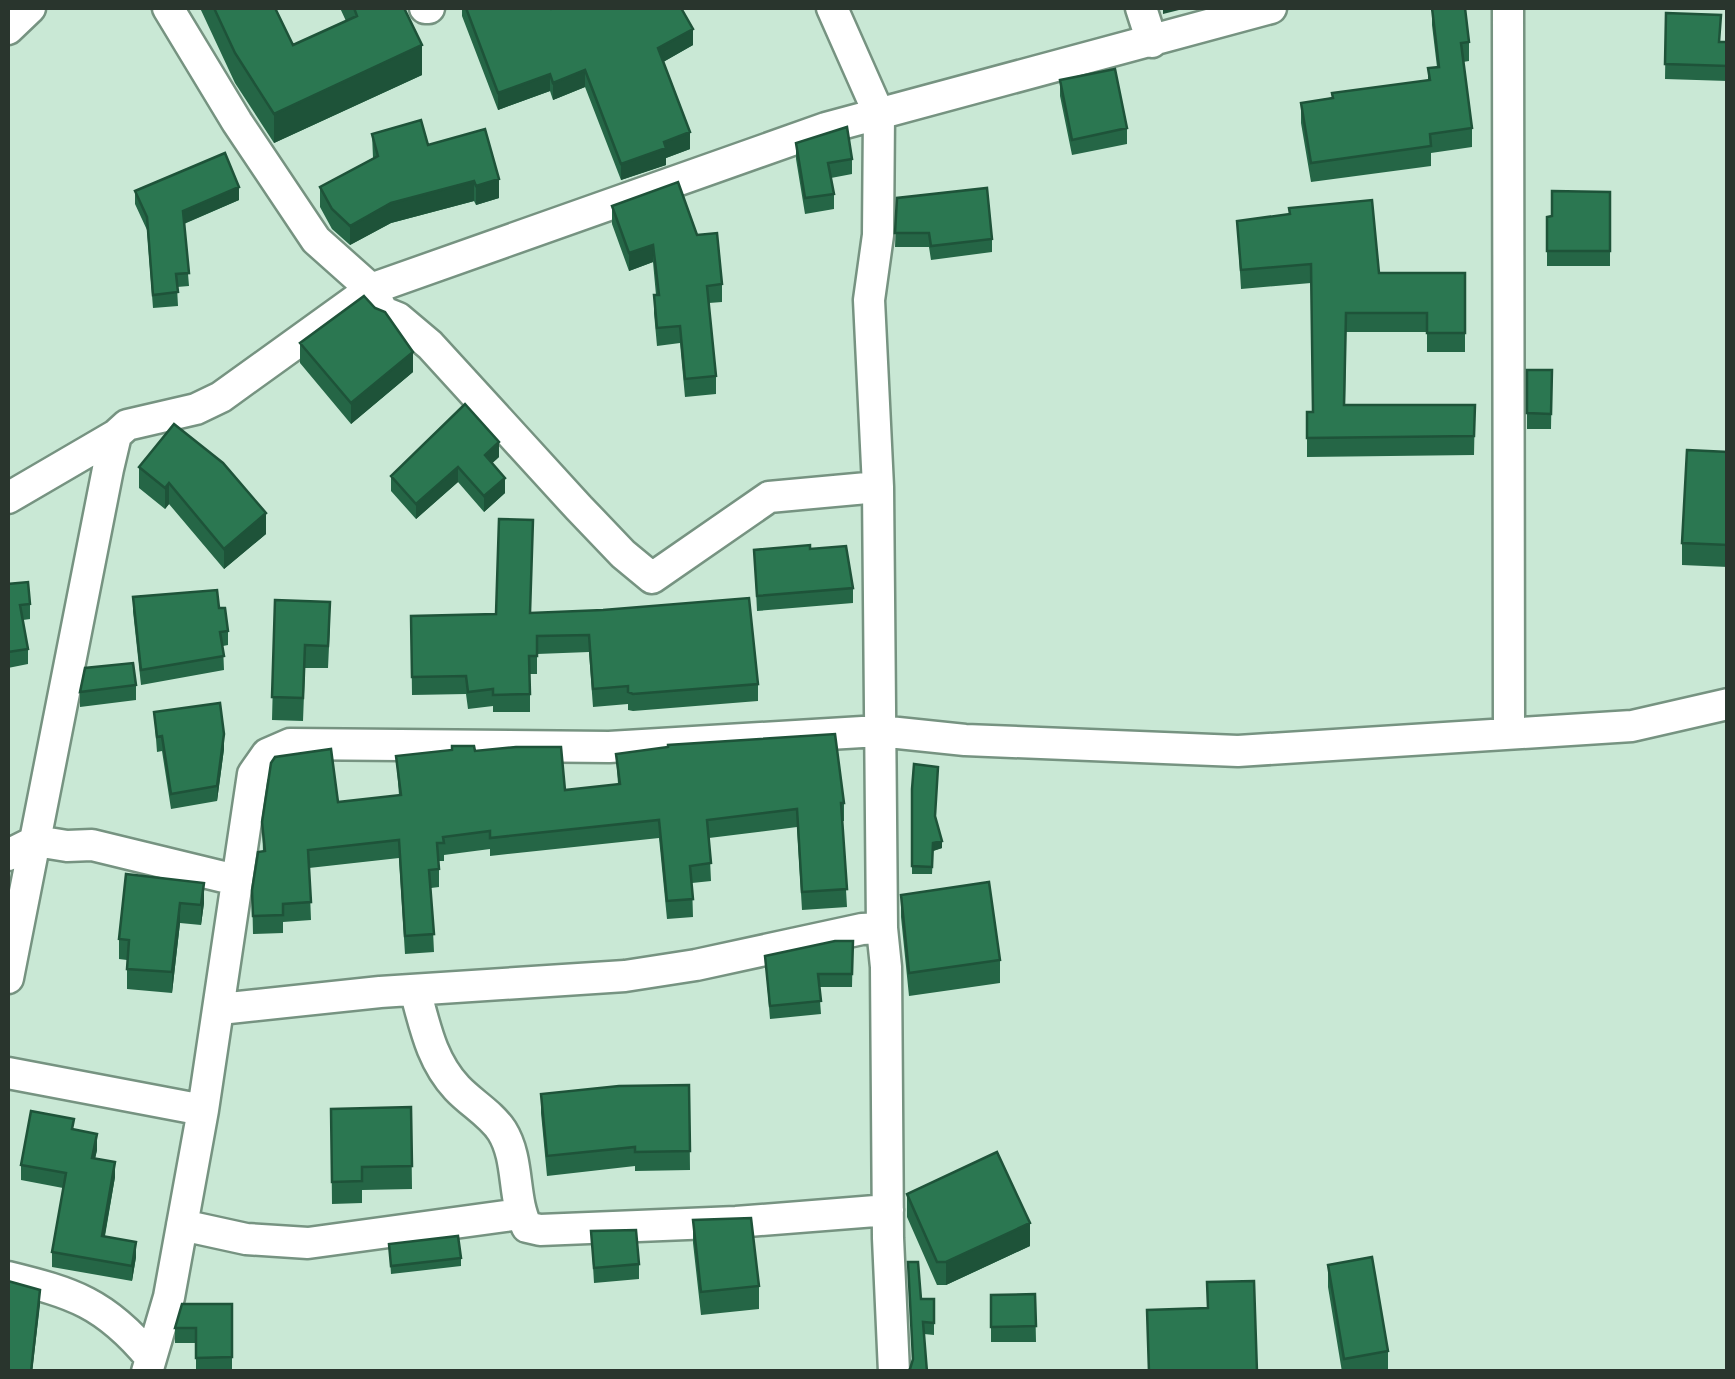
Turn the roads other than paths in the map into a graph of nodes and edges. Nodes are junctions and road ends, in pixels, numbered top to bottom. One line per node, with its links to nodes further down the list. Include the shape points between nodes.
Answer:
1 (30, 8): 7 (street)
2 (168, 8): 10 (street, via 316,240)
3 (832, 8): 9 (street)
4 (1141, 8): 8 (street)
5 (1272, 8): 8 (street)
6 (1508, 8): 16 (street)
7 (8, 28)
8 (1152, 42): 9 (street)
9 (879, 114): 10 (street); 12 (street, via 870,300)
10 (372, 289): 11 (street, via 221,397 127,425); 12 (street, via 383,312 430,345 578,508 652,578 769,497)
11 (116, 436): 13 (street); 17 (street)
12 (878, 487): 15 (street)
13 (8, 498)
14 (1728, 704): 16 (street, via 1632,726)
15 (879, 731): 16 (street, via 1238,751); 19 (street, via 609,747 290,744 268,754 253,774); 20 (street)
16 (1509, 734)
17 (36, 841): 18 (street); 19 (street, via 92,845); 21 (street)
18 (8, 856)
19 (236, 880): 23 (street)
20 (882, 928): 22 (street, via 625,976); 26 (street)
21 (8, 978)
22 (415, 990): 23 (street); 27 (street, via 432,1054 502,1131)
23 (220, 1010): 25 (street)
24 (8, 1073): 25 (street)
25 (203, 1110): 28 (street)
26 (888, 1210): 27 (street, via 540,1230 527,1227); 31 (street)
27 (520, 1214): 28 (street, via 308,1243)
28 (182, 1225): 30 (street)
29 (8, 1278): 30 (street, via 68,1292 100,1309 134,1338)
30 (148, 1364)
31 (894, 1372)

